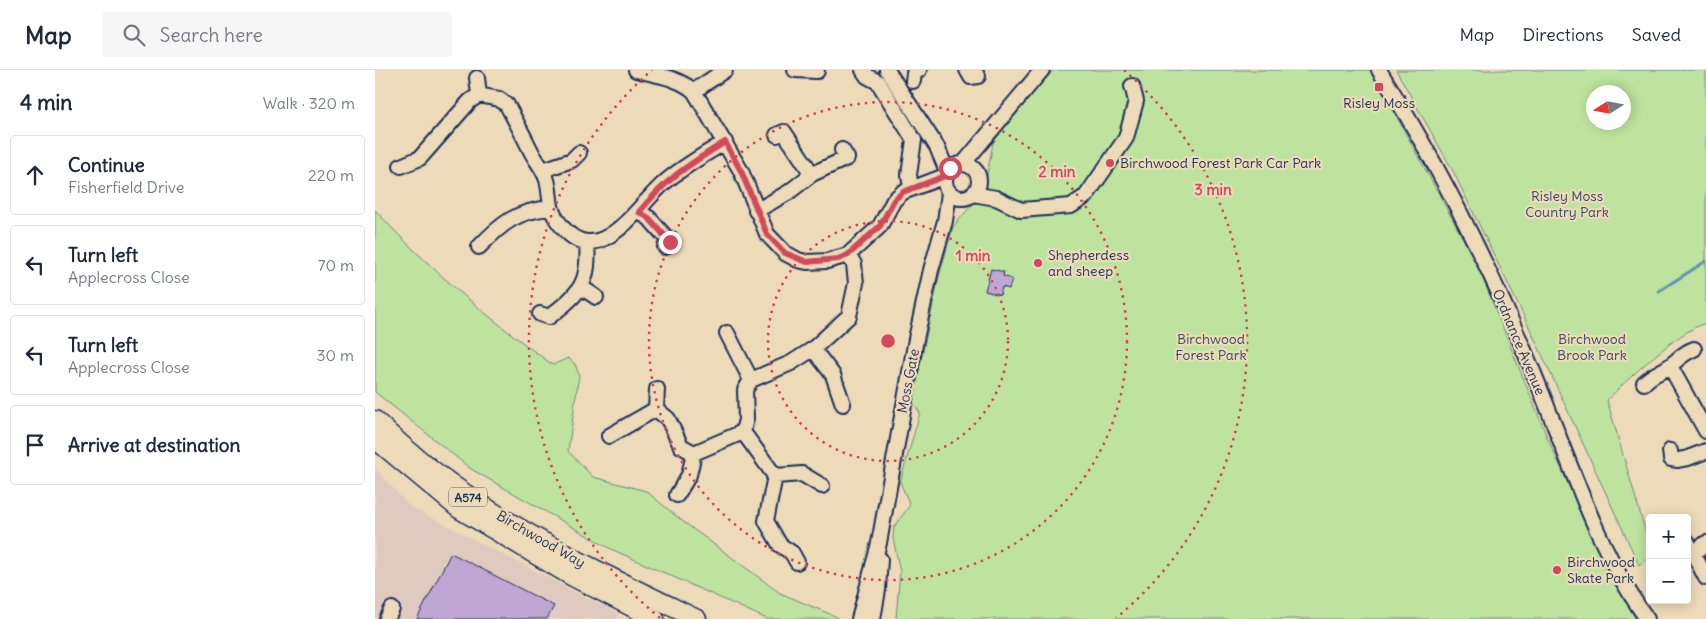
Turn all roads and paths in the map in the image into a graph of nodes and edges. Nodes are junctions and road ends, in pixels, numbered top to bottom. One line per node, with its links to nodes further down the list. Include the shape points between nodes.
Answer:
1 (635, 70): 12 (street, via 669,77 685,83)
2 (725, 70): 12 (street)
3 (795, 70): 4 (street)
4 (817, 70): 10 (street)
5 (863, 70): 24 (street, via 878,82 914,140 909,175)
6 (887, 70): 20 (street, Moss Gate)
7 (1042, 70): 16 (street)
8 (1379, 70): 70 (street, Ordnance Avenue, via 1473,239 1530,362 1609,557)
9 (477, 78): 13 (street)
10 (822, 84)
11 (1132, 86): 27 (street, via 1136,101 1126,138 1086,196 1071,206 1021,210)
12 (694, 91): 15 (street)
13 (479, 95): 19 (street, via 420,158); 21 (street, via 499,99 507,105)
14 (777, 135): 22 (street, via 784,132)
15 (725, 142): 29 (street, via 741,171); 30 (street, via 675,173)
16 (983, 142): 20 (street); 23 (street)
17 (842, 150): 22 (street, via 847,158)
18 (579, 153): 21 (street, via 573,160)
19 (400, 166)
20 (953, 169): 23 (street, via 973,168); 24 (street); 25 (street, Moss Gate, via 945,184)
21 (543, 170): 28 (street)
22 (812, 174): 29 (street)
23 (977, 174): 26 (street, via 978,185); 27 (street)
24 (917, 187): 25 (street); 35 (street, via 894,200 880,226)
25 (948, 192): 26 (street, via 959,198); 31 (street, Moss Gate)
26 (971, 195): 27 (street); 31 (street, Moss Gate)
27 (996, 198)
28 (551, 208): 32 (street, via 572,236); 34 (street, via 514,216)
29 (756, 211): 35 (street, via 772,240 798,260 827,261)
30 (639, 212): 32 (street, via 605,238); 33 (street, via 649,218 670,242)
31 (945, 221): 59 (street, Moss Gate, via 916,339)
32 (587, 242): 36 (street, via 587,276)
33 (665, 247)
34 (477, 249)
35 (848, 255): 40 (street, via 854,264 856,283 849,316)
36 (581, 287): 37 (street); 38 (street, via 549,317)
37 (595, 297)
38 (540, 314)
39 (727, 333): 43 (street)
40 (813, 349): 43 (street, via 791,363); 46 (street, via 833,375)
41 (1695, 349): 42 (street, via 1681,354)
42 (1670, 366): 44 (street, via 1650,376); 49 (street)
43 (751, 380): 50 (street, via 745,390)
44 (1644, 384)
45 (657, 389): 47 (street)
46 (843, 404)
47 (656, 409): 51 (street); 55 (street, via 668,419 681,446)
48 (375, 420): 62 (main road, Birchwood Way / A574, via 469,498)
49 (1706, 431)
50 (743, 432): 55 (street); 56 (street)
51 (609, 436)
52 (375, 439): 65 (main road, Birchwood Way / A574, via 459,509 571,576)
53 (1669, 451): 54 (street, via 1671,459 1678,460)
54 (1706, 451)
55 (694, 454): 58 (street, via 689,475)
56 (775, 476): 57 (street, via 802,474); 63 (street, via 766,521 780,545 792,553)
57 (821, 486)
58 (677, 495)
59 (879, 543): 68 (street, Moss Gate); 69 (street, Moss Gate, via 878,590)
60 (1706, 543): 61 (street)
61 (1691, 547): 64 (street)
62 (572, 559): 66 (street, A574); 67 (main road, Birchwood Way / A574)
63 (797, 562)
64 (1706, 578)
65 (655, 619)
66 (678, 619)
67 (697, 619)
68 (859, 619)
69 (873, 619)
70 (1647, 619)

